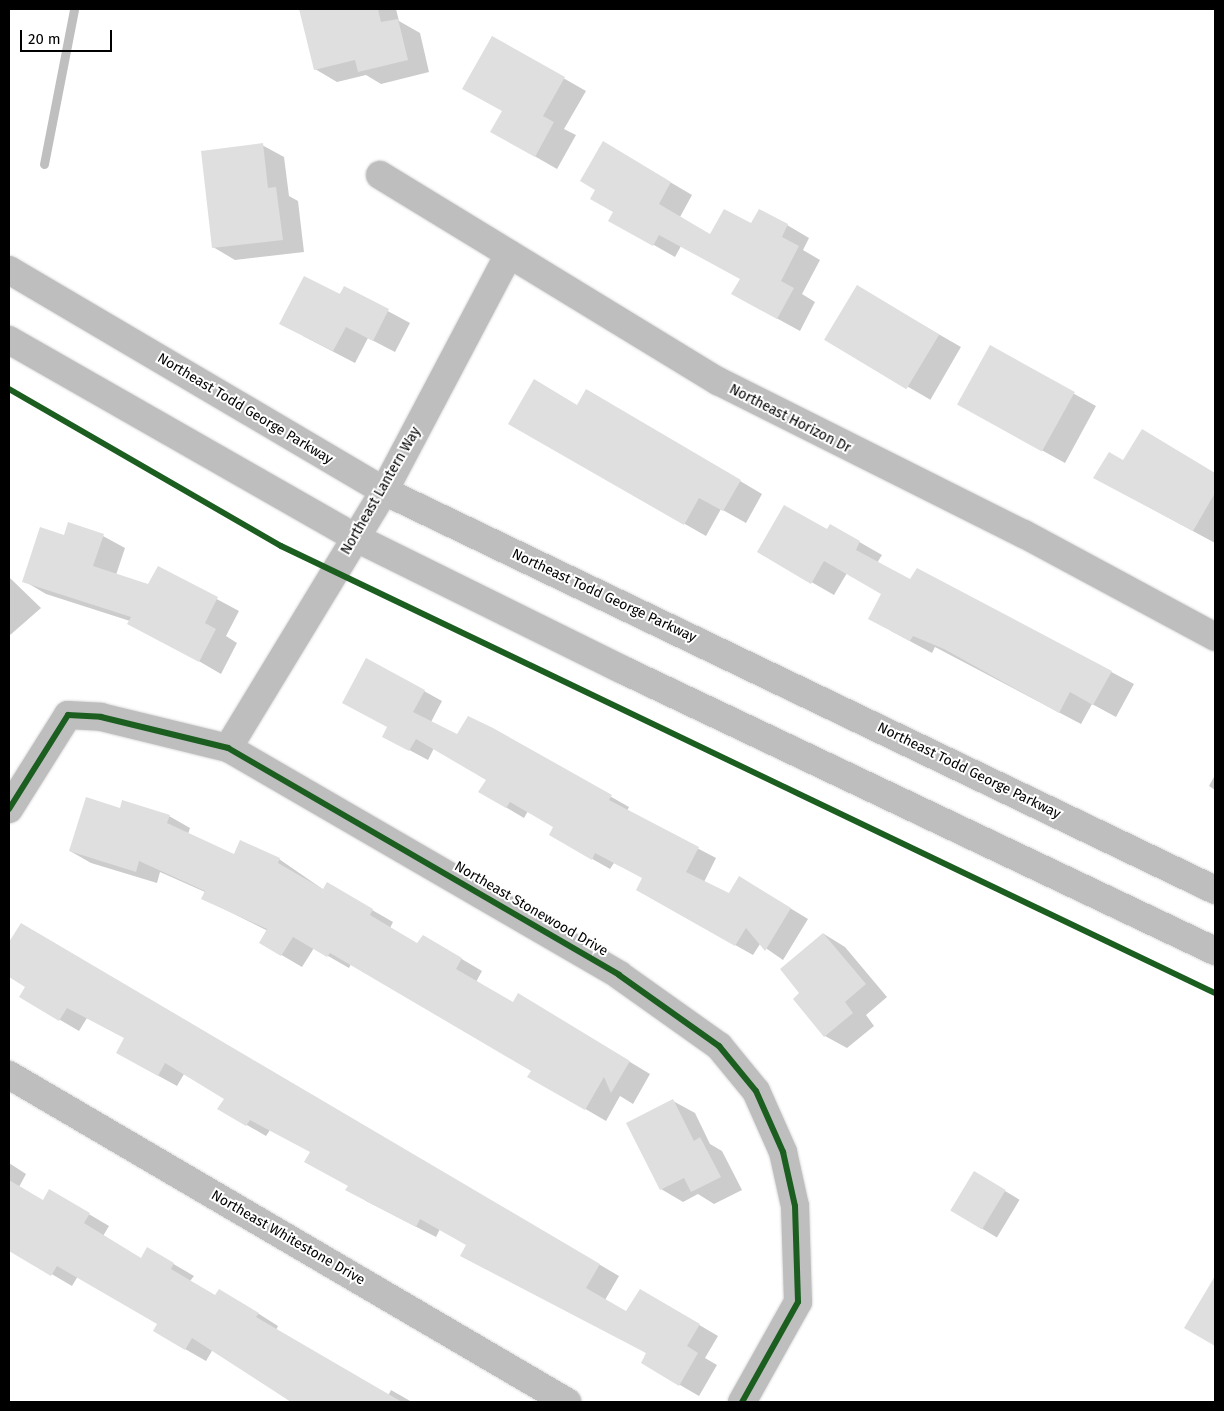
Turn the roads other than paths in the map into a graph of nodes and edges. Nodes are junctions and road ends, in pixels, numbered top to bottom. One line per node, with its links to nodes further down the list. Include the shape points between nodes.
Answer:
1 (380, 174): 2 (street, Northeast Horizon Dr)
2 (509, 254): 5 (street, Northeast Lantern Way); 7 (street, Northeast Horizon Dr, via 718,381 1024,534)
3 (9, 270): 5 (street, Northeast Todd George Parkway)
4 (9, 340): 6 (street)
5 (384, 491): 6 (street, Northeast Lantern Way); 10 (street, Northeast Todd George Parkway)
6 (356, 538): 8 (street, Northeast Lantern Way); 11 (street, via 621,669)
7 (1215, 637)
8 (228, 748): 9 (street, Northeast Stonewood Drive, via 101,717 68,715); 14 (street, Northeast Stonewood Drive, via 619,975 719,1046 756,1091 783,1152 795,1206 798,1302)
9 (9, 809)
10 (1215, 890)
11 (1215, 951)
12 (9, 1075): 13 (street, Northeast Whitestone Drive)
13 (567, 1402)
14 (742, 1402)

